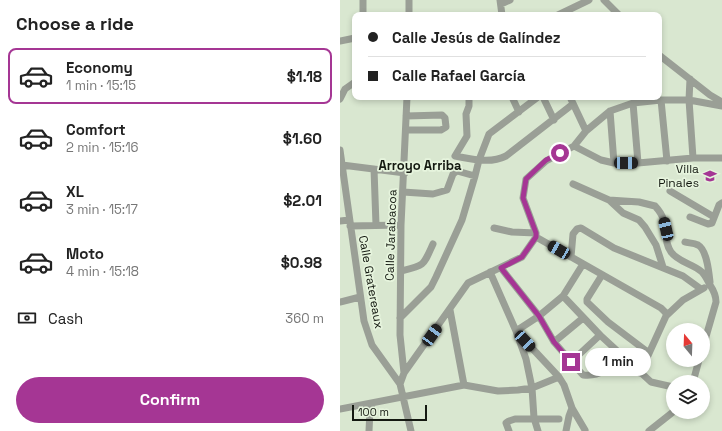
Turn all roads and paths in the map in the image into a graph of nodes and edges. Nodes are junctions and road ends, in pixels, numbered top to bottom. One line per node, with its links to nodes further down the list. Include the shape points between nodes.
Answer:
1 (363, 0): 7 (street)
2 (409, 0): 8 (street)
3 (510, 0): 6 (street)
4 (588, 0): 10 (street)
5 (604, 0): 11 (street)
6 (500, 2): 9 (street)
7 (363, 12)
8 (409, 12)
9 (502, 12)
10 (564, 12)
11 (616, 12)
12 (352, 38): 13 (street)
13 (340, 40)
14 (662, 57): 15 (street)
15 (690, 79): 25 (street); 26 (street)
16 (352, 84): 17 (street)
17 (340, 99)
18 (406, 100): 32 (street, Calle Jarabacoa)
19 (469, 100): 40 (street, via 466,114 467,136 455,156)
20 (513, 100): 31 (street)
21 (534, 100): 31 (street)
22 (544, 100): 33 (street)
23 (571, 100): 28 (street)
24 (661, 100): 25 (street); 27 (street); 41 (street)
25 (689, 100): 29 (street); 38 (street)
26 (722, 102)
27 (633, 103): 30 (street); 43 (street)
28 (573, 104): 33 (street); 35 (street)
29 (722, 106)
30 (610, 110): 35 (street); 42 (street)
31 (519, 112): 40 (street, via 489,134)
32 (406, 116): 34 (street, Calle Jarabacoa); 34 (street, via 442,115 446,127 441,130)
33 (554, 120): 40 (street, via 506,156)
34 (406, 130): 46 (street, Calle Jarabacoa)
35 (586, 131): 36 (street)
36 (574, 146): 42 (street, via 601,160); 60 (street, via 546,160 526,179 523,198)
37 (340, 150): 44 (street, Calle Gratereaux)
38 (693, 158): 39 (street); 41 (street)
39 (722, 158)
40 (479, 160): 47 (street)
41 (667, 160): 43 (street)
42 (614, 163): 43 (street)
43 (638, 163)
44 (342, 165): 45 (street); 56 (street, Calle Gratereaux)
45 (374, 169): 46 (street); 57 (street)
46 (404, 173): 50 (street, Calle Jarabacoa)
47 (476, 176): 50 (street, via 457,171 453,174 447,190 437,194); 78 (street, via 462,220 431,287)
48 (573, 184): 51 (street)
49 (670, 191): 54 (street)
50 (403, 192): 58 (street, Calle Jarabacoa)
51 (609, 200): 65 (street, via 645,227 656,245); 70 (street, via 655,206 664,220 666,242 670,252 703,273)
52 (722, 203): 54 (street)
53 (690, 217): 54 (street, via 711,224)
54 (714, 217)
55 (340, 221): 56 (street)
56 (350, 223): 57 (street); 73 (street, Calle Gratereaux)
57 (376, 225): 58 (street)
58 (402, 225): 67 (street, Calle Jarabacoa)
59 (494, 228): 60 (street)
60 (536, 235): 63 (street); 66 (street, via 522,257)
61 (685, 242): 70 (street, via 698,245 701,249 708,267)
62 (433, 244): 67 (street, via 425,262 418,267)
63 (571, 257): 64 (street); 65 (street, via 573,234 581,228 614,248)
64 (583, 264): 69 (street); 72 (street)
65 (664, 267): 71 (street, via 683,276)
66 (501, 268): 68 (street); 76 (street)
67 (401, 271): 78 (street, Calle Jarabacoa)
68 (490, 272): 75 (street, via 468,283); 81 (street)
69 (602, 275): 77 (street, via 661,308); 85 (street, via 587,302 608,322)
70 (710, 284): 71 (street); 80 (street, via 716,295 716,302)
71 (701, 290): 77 (street, via 683,300)
72 (563, 296): 76 (street); 79 (street)
73 (360, 297): 74 (street); 90 (street, Calle Gratereaux, via 372,345)
74 (340, 302)
75 (450, 310): 87 (street); 91 (street)
76 (539, 316): 81 (street); 83 (street)
77 (666, 316): 85 (street)
78 (400, 318): 87 (street, Calle Jarabacoa)
79 (583, 318): 82 (street); 83 (street)
80 (710, 323)
81 (516, 331): 89 (street); 93 (street, via 526,359)
82 (600, 335): 84 (street); 86 (street)
83 (554, 342): 86 (street)
84 (618, 353): 86 (street, via 603,372 592,376 583,375); 88 (street)
85 (649, 353): 88 (street)
86 (571, 362)
87 (404, 373): 90 (street)
88 (640, 373): 92 (street, via 650,382)
89 (559, 377): 93 (street); 96 (street)
90 (400, 384): 94 (street, Calle Gratereaux)
91 (464, 385): 93 (street, via 498,391); 94 (street)
92 (666, 385)
93 (532, 388): 98 (street)
94 (403, 397): 95 (street); 103 (street, Calle Gratereaux)
95 (372, 404): 97 (street); 102 (street)
96 (572, 408): 101 (street); 106 (street)
97 (340, 409)
98 (534, 418): 100 (street); 104 (street, via 509,421 506,423); 105 (street)
99 (666, 418): 107 (street)
100 (560, 419)
101 (585, 430)
102 (369, 431)
103 (411, 431)
104 (509, 431)
105 (538, 431)
106 (566, 431)
107 (649, 431)

